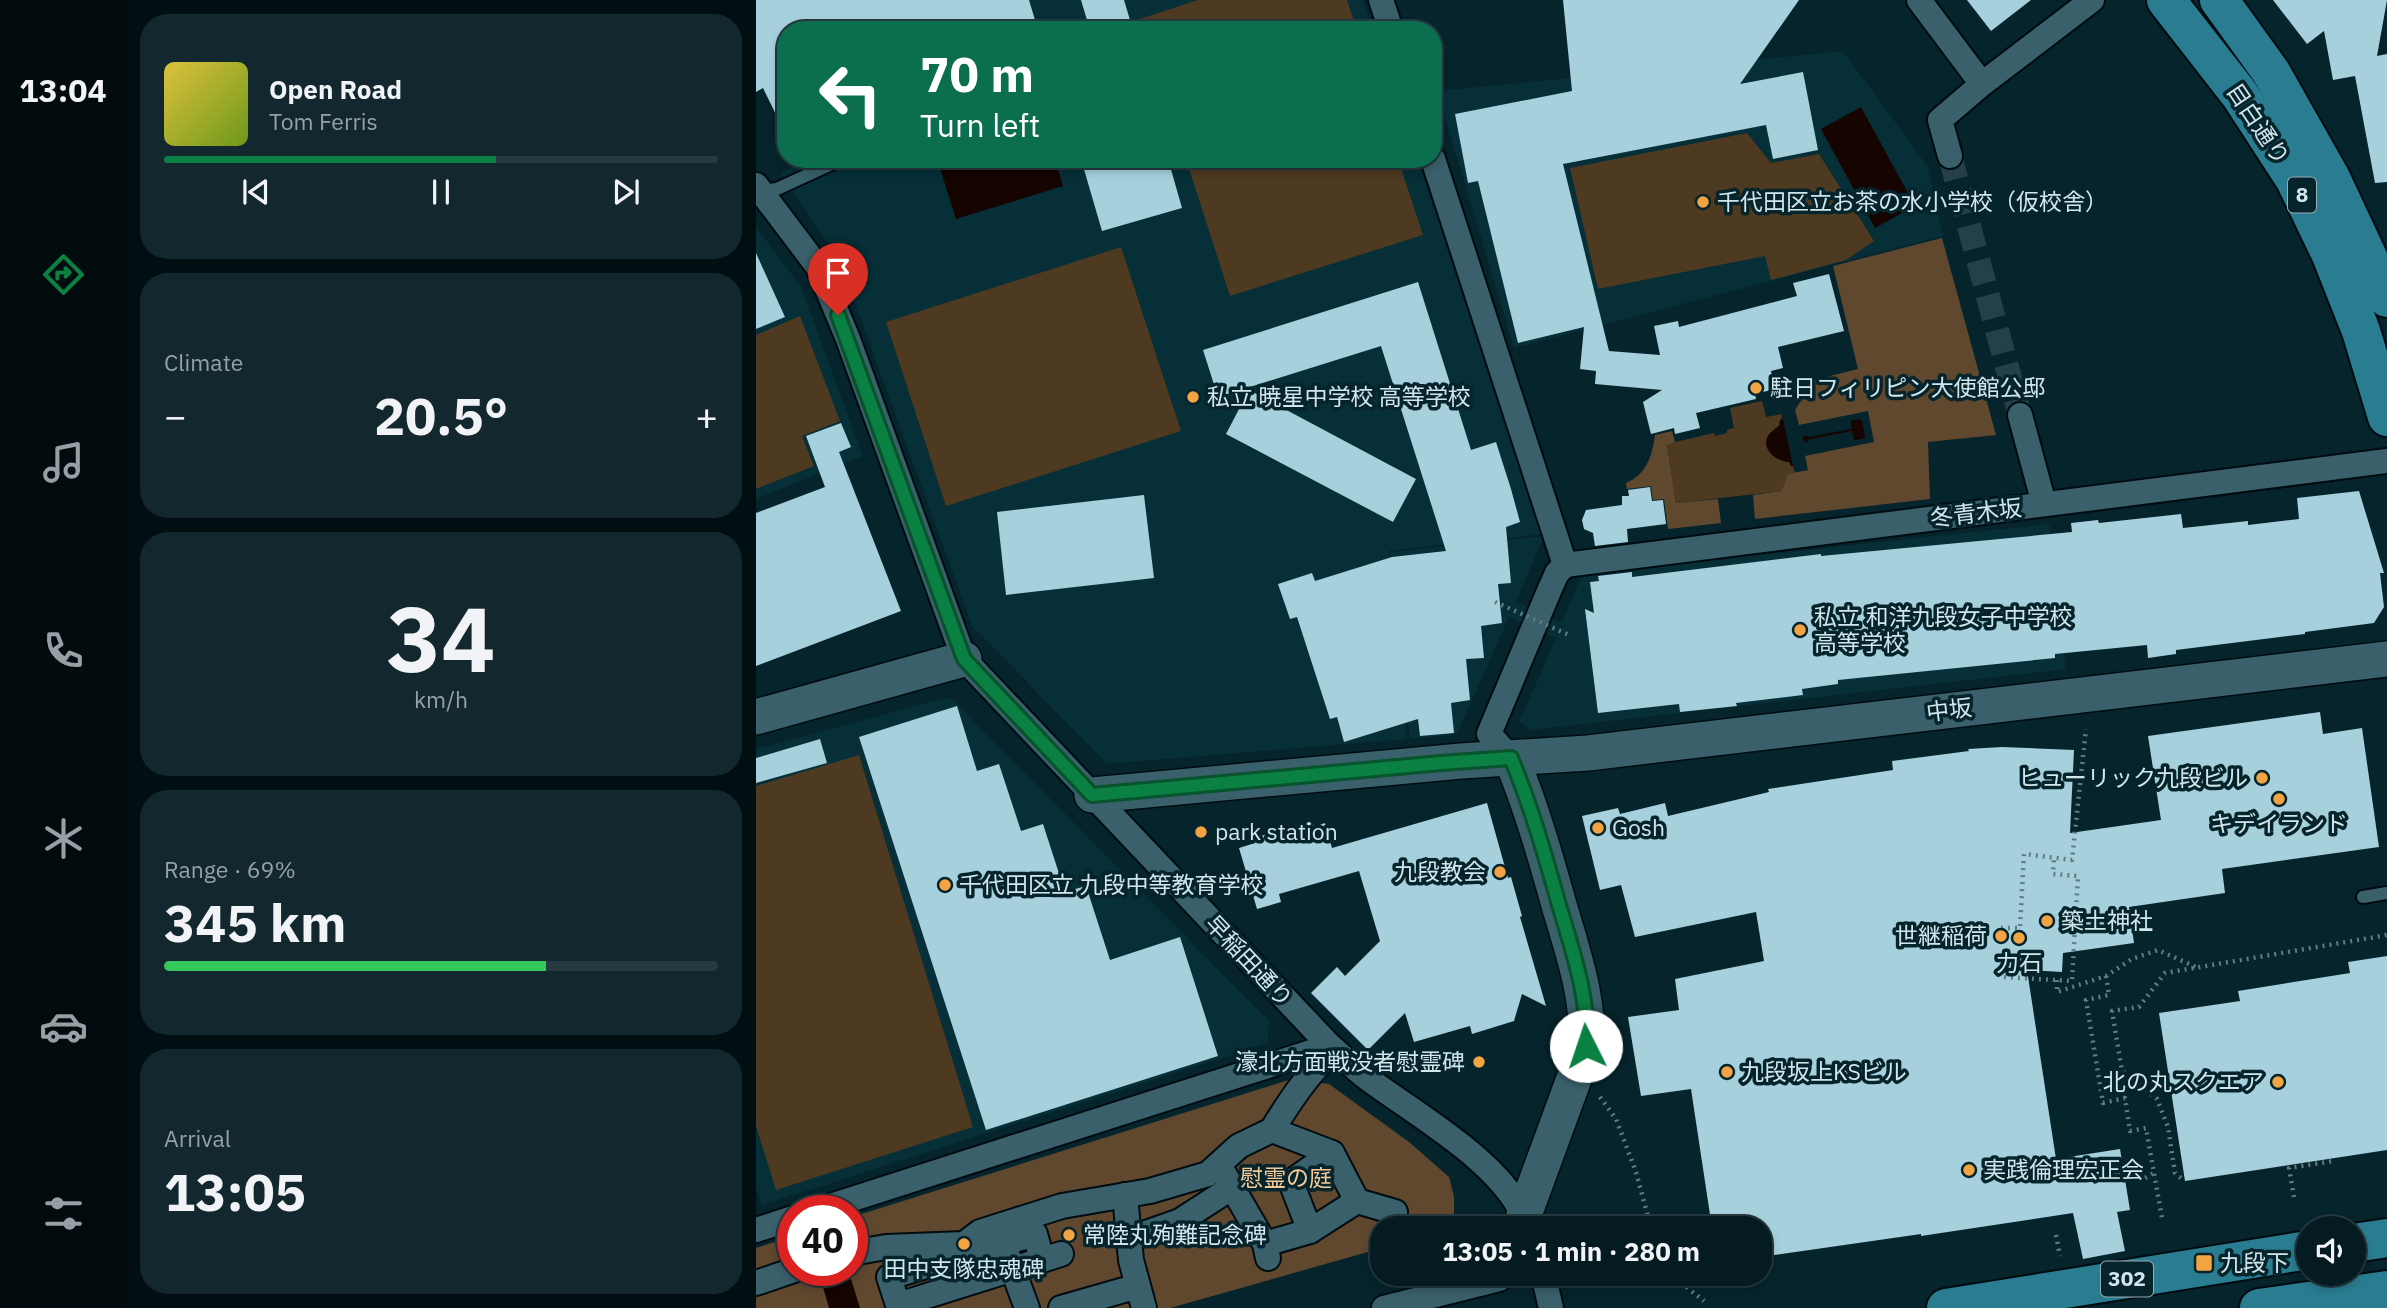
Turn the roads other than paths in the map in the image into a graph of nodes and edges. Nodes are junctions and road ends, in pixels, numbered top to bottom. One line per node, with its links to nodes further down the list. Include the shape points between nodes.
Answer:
1 (1381, 0): 6 (street)
2 (1919, 0): 7 (street)
3 (2092, 0): 7 (street)
4 (2166, 0): 15 (main road, 目白通り / 8, via 2240,95 2295,180 2361,331)
5 (2219, 0): 12 (main road, 目白通り / 8, via 2271,72)
6 (1388, 21)
7 (1982, 84): 8 (street, via 1940,120)
8 (1950, 156)
9 (822, 168): 11 (lane, via 777,189)
10 (1436, 168): 18 (street)
11 (758, 188): 19 (street, 早稲田通り, via 818,267)
12 (2376, 247): 13 (main road, 目白通り / 8)
13 (2387, 298)
14 (2020, 415): 17 (street)
15 (2387, 417)
16 (2387, 461): 17 (street, 冬青木坂)
17 (2044, 504): 18 (street, 冬青木坂)
18 (1565, 565): 22 (street, via 1557,573 1489,734)
19 (964, 659): 21 (street); 23 (street, 早稲田通り)
20 (2387, 659): 22 (street, 中坂, via 1588,753)
21 (756, 717)
22 (1511, 758): 23 (street, 中坂); 36 (street, via 1529,801 1577,966 1587,1032)
23 (1092, 795): 26 (street, 早稲田通り)
24 (2387, 893): 25 (lane)
25 (2363, 897)
26 (1332, 1048): 27 (street, via 1291,1098); 31 (street); 35 (street, 早稲田通り, via 1499,1177)
27 (1272, 1130): 28 (street); 29 (street, via 1240,1146)
28 (1332, 1153): 33 (street); 39 (street, via 1291,1182)
29 (1219, 1164): 30 (street); 32 (street, via 1208,1174)
30 (1231, 1188): 39 (street, via 1266,1251); 41 (street, via 1180,1221)
31 (866, 1195)
32 (1125, 1195): 41 (street); 44 (street, via 1062,1206 980,1232 964,1244)
33 (1357, 1201): 34 (street); 39 (street)
34 (1395, 1212)
35 (1523, 1216)
36 (1529, 1216)
37 (777, 1221): 38 (street)
38 (757, 1225)
39 (1310, 1231)
40 (2387, 1238): 42 (main road)
41 (1129, 1239): 56 (street)
42 (2366, 1241)
43 (1003, 1243): 46 (street); 48 (street); 48 (street, via 1035,1234 1051,1257)
44 (868, 1251)
45 (2296, 1252): 62 (main road, 302)
46 (967, 1254): 47 (street); 50 (street)
47 (932, 1265): 55 (street); 57 (street, via 889,1277)
48 (1012, 1269): 50 (street); 58 (street)
49 (777, 1276): 51 (street)
50 (977, 1280): 55 (street)
51 (756, 1283)
52 (1471, 1286): 60 (street)
53 (1546, 1286): 61 (street)
54 (2387, 1290): 63 (main road)
55 (942, 1291): 57 (street)
56 (1141, 1297): 59 (street)
57 (898, 1306)
58 (1027, 1308)
59 (1061, 1308)
60 (1384, 1308)
61 (1551, 1308)
62 (1946, 1308)
63 (2259, 1308)

